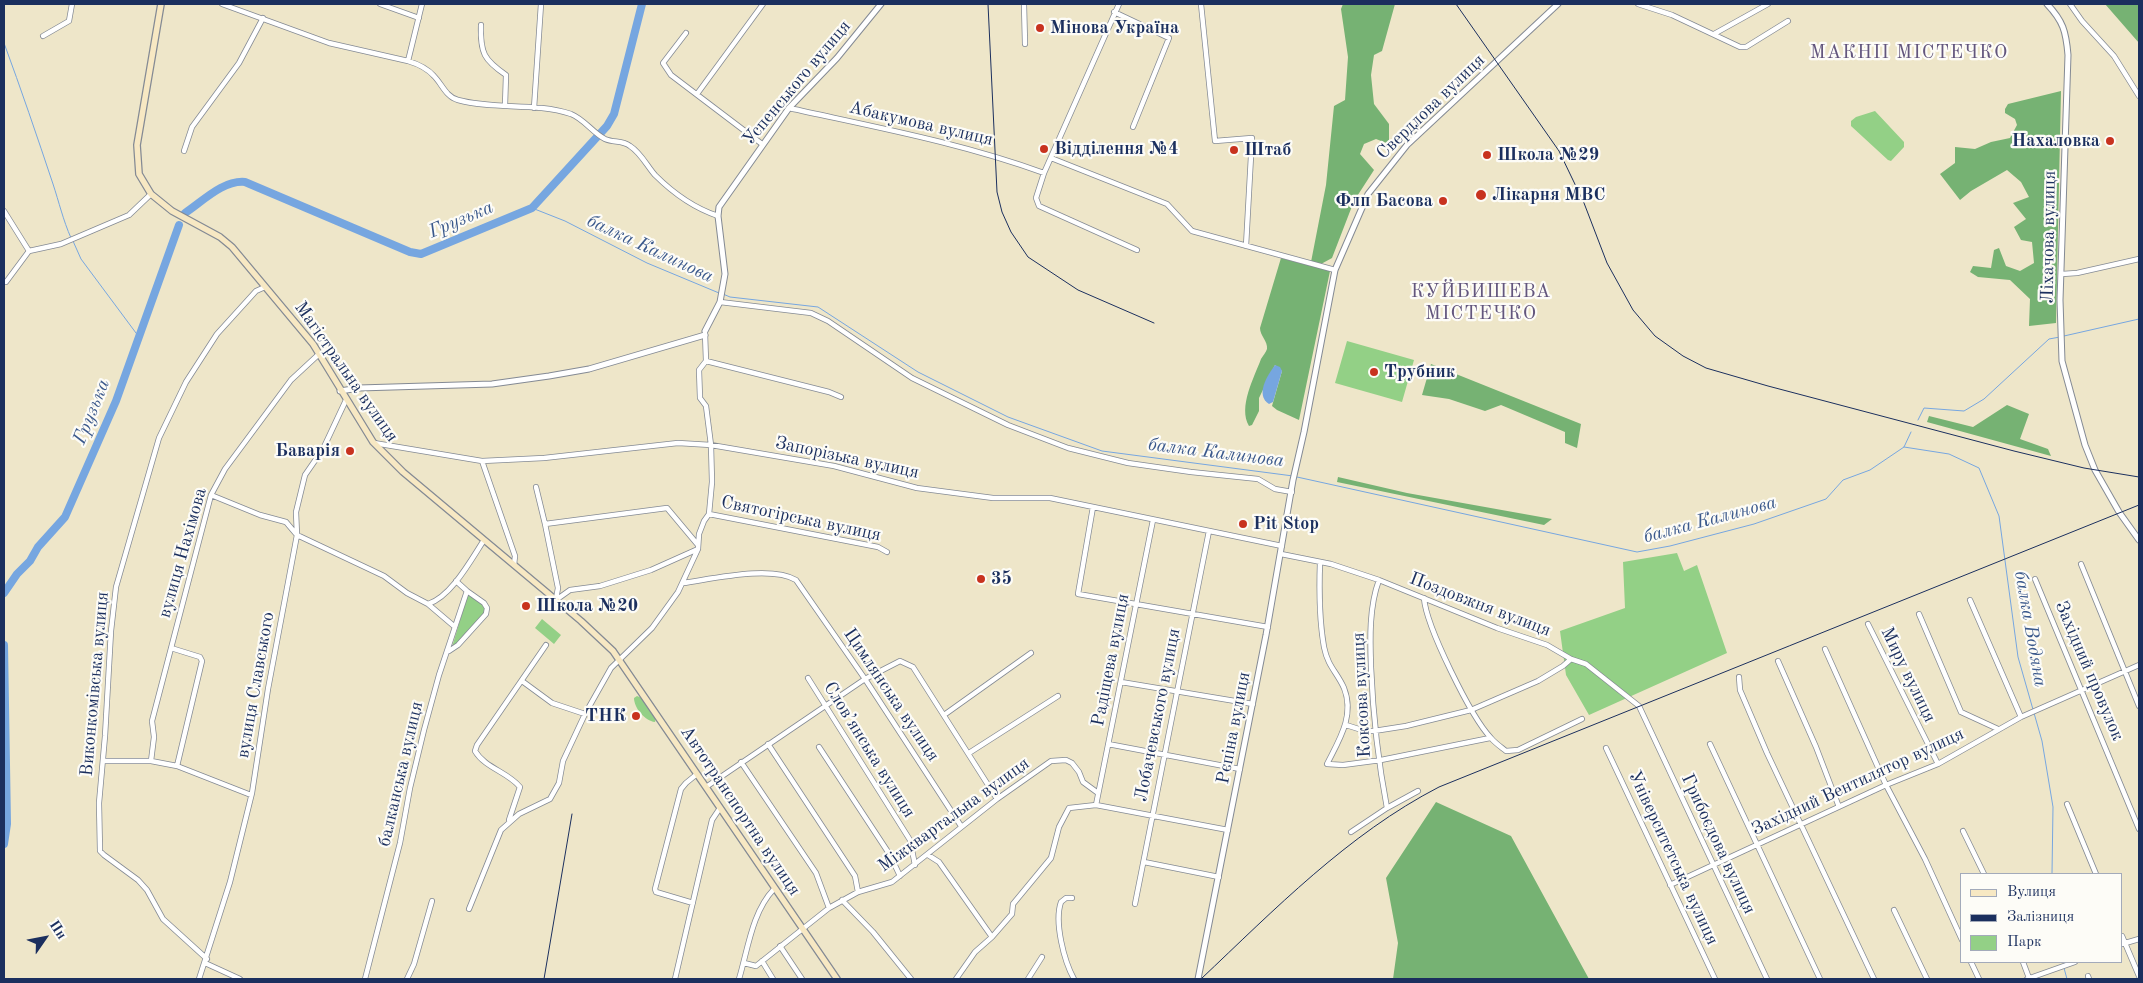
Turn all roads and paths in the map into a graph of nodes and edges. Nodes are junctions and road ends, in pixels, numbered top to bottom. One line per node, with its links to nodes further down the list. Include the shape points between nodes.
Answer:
1 (72, 4): 24 (street, via 69,21)
2 (161, 4): 37 (main road, Магістральна вулиця, via 137,144 140,174)
3 (222, 4): 18 (street)
4 (380, 4): 19 (street)
5 (422, 4): 19 (street)
6 (541, 4): 30 (street)
7 (763, 4): 27 (street)
8 (881, 4): 31 (street, Успенського вулиця, via 837,58)
9 (1024, 4): 25 (street)
10 (1119, 4): 17 (street)
11 (1200, 4): 40 (street, via 1215,141 1252,138)
12 (1558, 4): 44 (street, Свердлова вулиця, via 1407,145 1390,165 1368,194)
13 (1638, 4): 23 (street)
14 (1768, 4): 23 (street)
15 (2046, 4): 45 (street, Ліхачова вулиця, via 2066,32 2068,55)
16 (2070, 4): 28 (street, via 2114,56)
17 (1114, 12): 32 (street, via 1169,38); 35 (street)
18 (263, 18): 26 (street, via 329,43); 34 (street, via 239,63 192,127)
19 (419, 18): 26 (street)
20 (1788, 20): 23 (street, via 1746,46 1740,47)
21 (481, 25): 29 (street, via 486,60 506,75)
22 (686, 33): 27 (street, via 664,63 672,75)
23 (1714, 34)
24 (43, 36)
25 (1025, 44)
26 (408, 61): 29 (street, via 420,65 434,76 456,100)
27 (697, 94): 33 (street)
28 (2139, 96)
29 (506, 106): 30 (street)
30 (534, 108): 39 (street, via 573,115 599,134 631,146 676,193)
31 (789, 108): 33 (street, Успенського вулиця); 36 (street, Абакумова вулиця, via 962,147)
32 (1133, 127)
33 (762, 144): 39 (street, Успенського вулиця, via 723,199)
34 (184, 151)
35 (1051, 158): 36 (street); 40 (street, via 1167,204 1192,231)
36 (1044, 173): 41 (street, via 1036,198 1039,206)
37 (151, 194): 42 (street, via 129,215 61,244); 47 (main road, Магістральна вулиця, via 172,211 220,237)
38 (4, 211): 42 (street)
39 (718, 216): 48 (street, Успенського вулиця, via 725,274)
40 (1246, 246): 44 (street)
41 (1137, 250)
42 (30, 252): 46 (street)
43 (2139, 259): 45 (street)
44 (1335, 270): 59 (street, Свердлова вулиця)
45 (2062, 274): 70 (street, Ліхачова вулиця, via 2062,361 2085,445 2095,470)
46 (5, 282)
47 (265, 287): 50 (main road, Магістральна вулиця); 132 (street, Виконкомівська вулиця, via 256,291 217,334 186,382 159,438 116,587)
48 (720, 302): 49 (street); 61 (street, via 811,313 912,378 1008,425 1068,448 1137,464 1258,479 1275,489)
49 (705, 333): 51 (street); 52 (street, via 589,369 549,376 492,384)
50 (319, 354): 53 (main road, Магістральна вулиця); 62 (street, вулиця Нахімова, via 291,380 225,469)
51 (706, 362): 54 (street); 57 (street, via 699,370 700,398 706,406)
52 (353, 390): 53 (street); 55 (street)
53 (340, 391): 55 (main road, Магістральна вулиця)
54 (841, 396)
55 (346, 400): 56 (main road, Магістральна вулиця); 68 (street, вулиця Славського, via 324,449 305,475 296,512)
56 (373, 442): 58 (street, Запорізька вулиця); 69 (main road, Магістральна вулиця, via 402,472)
57 (711, 445): 58 (street, Запорізька вулиця, via 678,443 544,458); 63 (street, Запорізька вулиця, via 834,466 917,488 993,498 1050,498); 64 (street)
58 (482, 460): 77 (street, via 515,556)
59 (1293, 480): 61 (street, Рєпіна вулиця)
60 (536, 487): 66 (street)
61 (1292, 492): 71 (street, Рєпіна вулиця)
62 (211, 495): 68 (street, via 286,522); 94 (street, вулиця Нахімова)
63 (1093, 507): 65 (street, Запорізька вулиця); 86 (street, via 1078,594)
64 (709, 514): 72 (street, via 699,534); 73 (street, Святогірська вулиця, via 878,547)
65 (1153, 520): 67 (street, Запорізька вулиця); 86 (street, Радіщева вулиця)
66 (545, 524): 72 (street, via 667,508); 84 (street, via 558,588)
67 (1209, 531): 71 (street, Запорізька вулиця); 88 (street, Лобачевського вулиця)
68 (297, 535): 87 (street, via 384,576); 143 (street, вулиця Славського)
69 (484, 540): 77 (main road, Магістральна вулиця); 80 (street)
70 (2139, 540)
71 (1282, 546): 74 (street, Рєпіна вулиця)
72 (698, 547): 81 (street); 84 (street, via 651,570 600,586 570,590)
73 (887, 552)
74 (1281, 554): 75 (street, Поздовжня вулиця); 92 (street, Рєпіна вулиця)
75 (1320, 562): 79 (street, Поздовжня вулиця); 120 (street, via 1319,597 1324,646 1329,666 1344,688)
76 (2081, 564): 102 (street)
77 (514, 565): 84 (main road, Магістральна вулиця)
78 (2035, 579): 108 (street, Західний провулок)
79 (1379, 580): 83 (street, Поздовжня вулиця); 122 (street, Коксова вулиця, via 1374,594 1370,645)
80 (456, 581): 82 (street); 87 (street, via 436,602)
81 (683, 583): 98 (street, via 652,628); 105 (street, Цимлянська вулиця, via 764,574 785,575 796,580)
82 (467, 591): 91 (street, балканська вулиця); 96 (street, via 484,603 486,614 458,645)
83 (1424, 598): 99 (street, Поздовжня вулиця, via 1547,645); 114 (street, via 1424,607 1442,652)
84 (556, 600): 98 (main road, Магістральна вулиця, via 604,640)
85 (1970, 600): 117 (street)
86 (1136, 603): 88 (street); 107 (street, Радіщева вулиця)
87 (428, 604): 91 (street)
88 (1192, 614): 92 (street); 109 (street, Лобачевського вулиця)
89 (1919, 614): 121 (street, via 1961,712)
90 (1868, 624): 135 (street, Миру вулиця)
91 (455, 627): 96 (street, балканська вулиця)
92 (1268, 627): 111 (street, Рєпіна вулиця)
93 (546, 646): 106 (street)
94 (171, 648): 133 (street, вулиця Нахімова, via 152,721); 136 (street, via 202,660)
95 (1825, 649): 139 (street)
96 (448, 651): 194 (street, балканська вулиця, via 424,730 400,843)
97 (1031, 653): 116 (street)
98 (620, 659): 115 (street, via 611,668); 138 (main road, Автотранспортна вулиця)
99 (1571, 660): 114 (street, via 1538,681); 119 (street, Поздовжня вулиця, via 1586,664 1627,695 1639,706)
100 (1778, 662): 147 (street)
101 (2139, 665): 102 (street, Західний Вентилятор вулиця)
102 (2125, 671): 108 (street, Західний Вентилятор вулиця); 113 (street)
103 (1739, 677): 152 (street, via 1740,690)
104 (808, 678): 112 (street, Слов’янська вулиця)
105 (865, 680): 112 (street); 116 (street, via 900,661 913,667); 153 (street, Цимлянська вулиця)
106 (522, 681): 115 (street, via 552,703); 151 (street, via 475,750 478,756 520,787)
107 (1121, 682): 109 (street); 125 (street, Радіщева вулиця)
108 (2082, 690): 117 (street, Західний Вентилятор вулиця); 154 (street, Західний провулок)
109 (1177, 692): 111 (street); 130 (street, Лобачевського вулиця)
110 (1058, 696): 129 (street)
111 (1253, 704): 137 (street, Рєпіна вулиця)
112 (826, 706): 124 (street); 161 (street, Слов’янська вулиця, via 910,840)
113 (2139, 706)
114 (1471, 710): 122 (street); 123 (street)
115 (585, 714): 151 (street, via 550,799)
116 (944, 715): 129 (street)
117 (2021, 717): 121 (street, Західний Вентилятор вулиця)
118 (1582, 719): 123 (street, via 1518,750 1506,751)
119 (1645, 720): 162 (street, Грибоєдова вулиця)
120 (1346, 725): 122 (street); 131 (street, via 1327,764)
121 (1998, 729): 135 (street, Західний Вентилятор вулиця)
122 (1374, 731): 131 (street, Коксова вулиця)
123 (1490, 738): 131 (street)
124 (768, 744): 134 (street); 169 (street, via 855,876)
125 (1108, 744): 130 (street); 142 (street, Радіщева вулиця)
126 (1710, 744): 158 (street)
127 (819, 747): 165 (street, via 890,855)
128 (1606, 748): 167 (street, Університетська вулиця)
129 (969, 753): 144 (street)
130 (1164, 754): 137 (street); 150 (street, Лобачевського вулиця)
131 (1378, 760): 149 (street, Коксова вулиця)
132 (103, 761): 133 (street); 185 (street, Виконкомівська вулиця, via 99,803 100,851 138,880 163,918)
133 (151, 762): 136 (street)
134 (741, 762): 140 (street); 175 (street, via 816,873)
135 (1938, 764): 139 (street, Західний Вентилятор вулиця)
136 (177, 766): 143 (street)
137 (1240, 769): 155 (street, Рєпіна вулиця)
138 (697, 774): 140 (main road, Автотранспортна вулиця); 173 (street, via 681,789 655,889)
139 (1886, 785): 147 (street, Західний Вентилятор вулиця); 179 (street)
140 (706, 787): 148 (main road, Автотранспортна вулиця)
141 (1418, 791): 149 (street)
142 (1098, 793): 144 (street, Міжквартальна вулиця, via 1083,782 1072,763 1060,759 1051,761); 145 (street, Радіщева вулиця)
143 (251, 795): 185 (street, вулиця Славського)
144 (996, 799): 153 (street, Міжквартальна вулиця)
145 (1096, 804): 150 (street); 180 (street, via 1069,808 1059,827 1051,858 1013,904 1012,914)
146 (2067, 804): 164 (street)
147 (1839, 806): 152 (street, Західний Вентилятор вулиця)
148 (720, 808): 168 (main road, Автотранспортна вулиця); 173 (street, via 712,820)
149 (1388, 808): 157 (street)
150 (1152, 816): 155 (street); 160 (street, Лобачевського вулиця)
151 (508, 822): 176 (street, via 501,830)
152 (1800, 825): 158 (street, Західний Вентилятор вулиця); 209 (street)
153 (961, 826): 159 (street, Міжквартальна вулиця)
154 (2139, 829)
155 (1228, 830): 166 (street, Рєпіна вулиця)
156 (1963, 831): 163 (street)
157 (1351, 832)
158 (1757, 846): 162 (street, Західний Вентилятор вулиця); 208 (street)
159 (928, 855): 161 (street, Міжквартальна вулиця); 180 (street, via 939,862)
160 (1144, 862): 166 (street); 174 (street, Лобачевського вулиця)
161 (915, 865): 165 (street, Міжквартальна вулиця)
162 (1713, 865): 167 (street, Західний Вентилятор вулиця); 207 (street, Грибоєдова вулиця)
163 (1984, 873)
164 (2096, 873)
165 (900, 876): 169 (street, Міжквартальна вулиця, via 892,882)
166 (1219, 877): 205 (street, Рєпіна вулиця)
167 (1670, 885): 206 (street, Університетська вулиця)
168 (774, 889): 178 (main road, Автотранспортна вулиця); 187 (street, via 762,904)
169 (858, 892): 171 (street, Міжквартальна вулиця)
170 (1072, 898): 204 (street, via 1060,902 1059,916 1065,960)
171 (842, 900): 175 (street, Міжквартальна вулиця); 201 (street, via 874,932)
172 (432, 901): 195 (street)
173 (693, 903): 196 (street)
174 (1135, 904)
175 (829, 908): 178 (street, Міжквартальна вулиця)
176 (469, 909)
177 (1894, 910): 210 (street)
178 (801, 929): 183 (street, Міжквартальна вулиця); 200 (main road, Автотранспортна вулиця)
179 (1960, 936)
180 (992, 937): 202 (street, via 975,952)
181 (2139, 939): 182 (street)
182 (2124, 944): 191 (street)
183 (780, 946): 186 (street, Міжквартальна вулиця); 199 (street)
184 (1042, 957): 203 (street)
185 (206, 961): 192 (street, вулиця Славського); 193 (street)
186 (762, 961): 187 (street, via 756,966); 198 (street)
187 (744, 963): 197 (street)
188 (1972, 963): 211 (street)
189 (2023, 963): 212 (street)
190 (2072, 963): 212 (street)
191 (2139, 976)
192 (200, 979)
193 (240, 979)
194 (364, 979)
195 (407, 979)
196 (675, 979)
197 (739, 979)
198 (773, 979)
199 (802, 979)
200 (838, 979)
201 (911, 979)
202 (956, 979)
203 (1028, 979)
204 (1074, 979)
205 (1198, 979)
206 (1715, 979)
207 (1767, 979)
208 (1820, 979)
209 (1874, 979)
210 (1928, 979)
211 (1979, 979)
212 (2028, 979)

